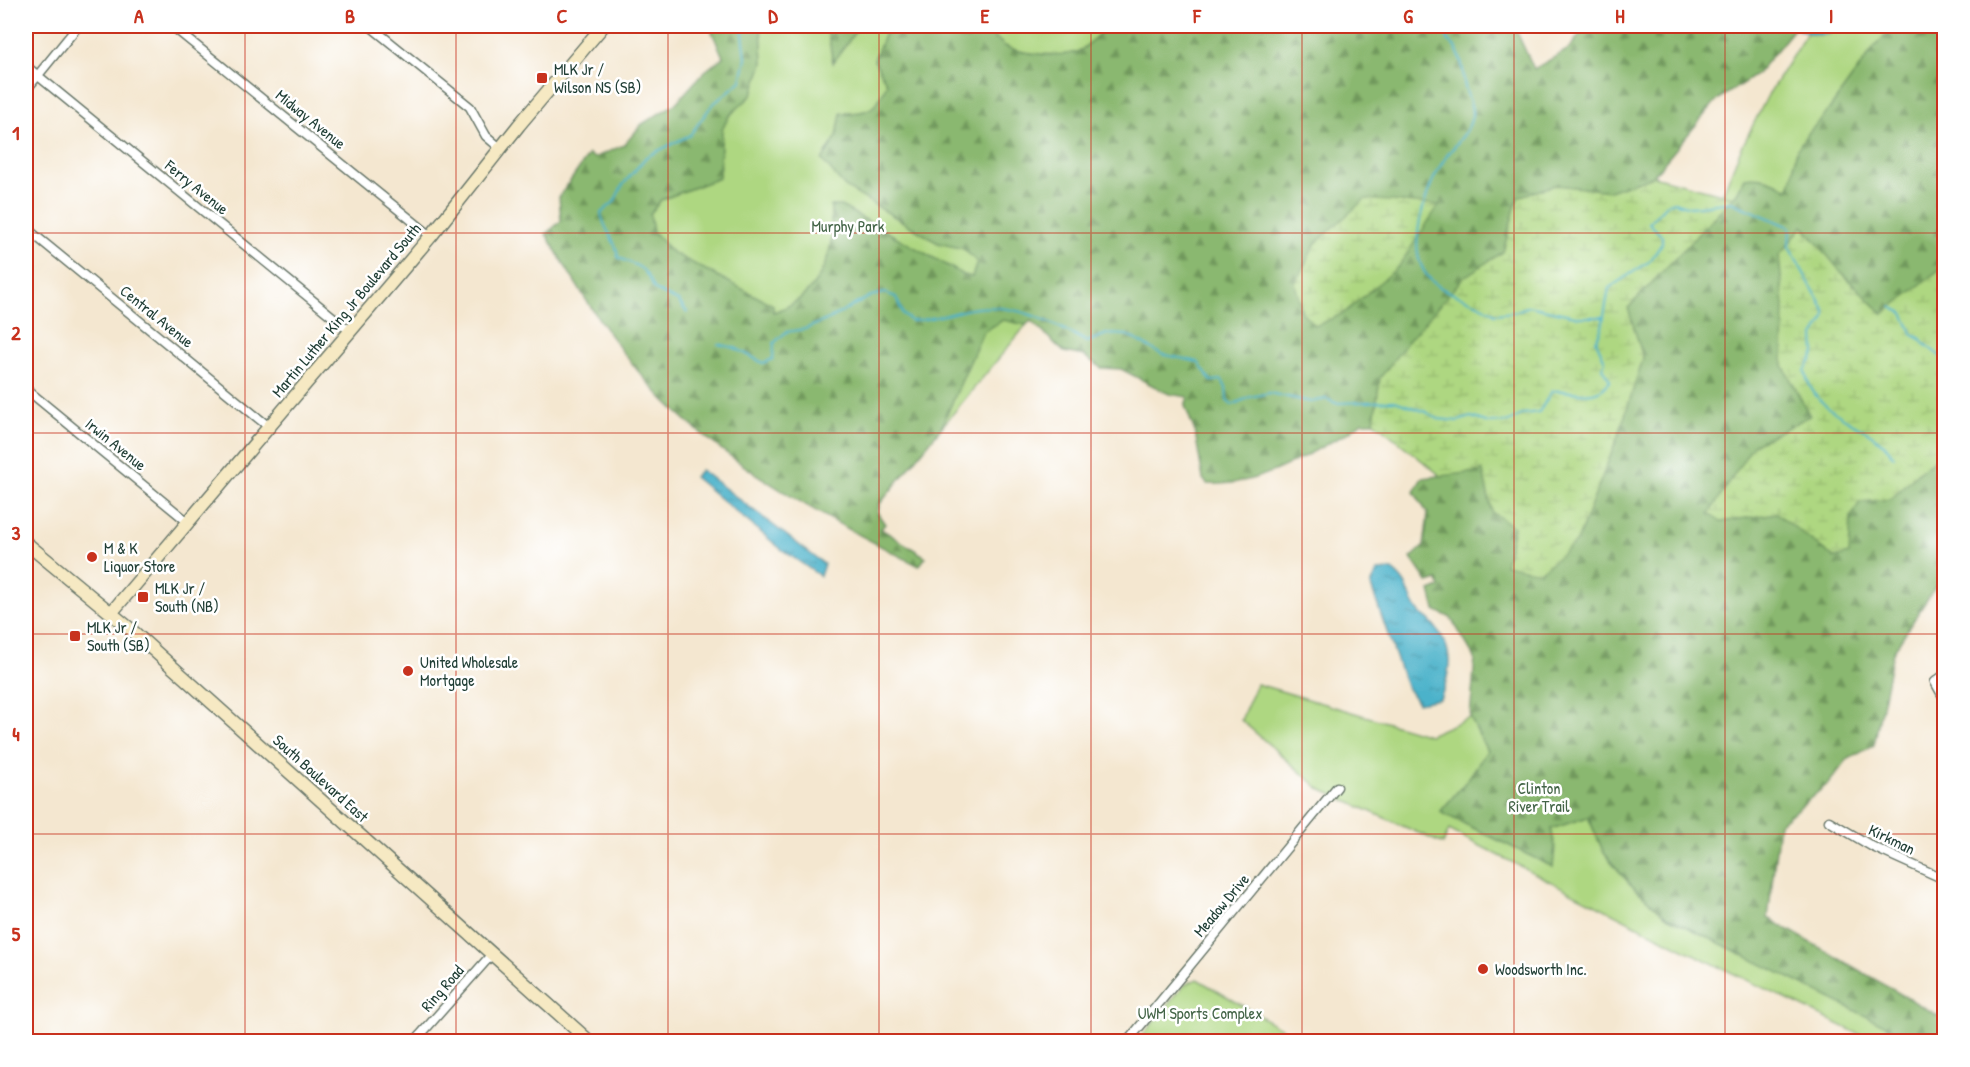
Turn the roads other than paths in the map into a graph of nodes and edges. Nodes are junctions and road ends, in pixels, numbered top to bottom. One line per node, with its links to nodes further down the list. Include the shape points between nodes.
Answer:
1 (78, 26): 6 (street)
2 (172, 26): 10 (street, Midway Avenue)
3 (370, 26): 8 (street, via 470,107 486,136)
4 (603, 26): 8 (main road, Martin Luther King Jr Boulevard South)
5 (26, 66): 6 (street, Ferry Avenue)
6 (37, 76): 7 (street); 11 (street, Ferry Avenue)
7 (26, 90)
8 (500, 148): 10 (main road, Martin Luther King Jr Boulevard South)
9 (26, 228): 13 (street, Central Avenue)
10 (431, 236): 11 (main road, Martin Luther King Jr Boulevard South)
11 (350, 331): 13 (main road, Martin Luther King Jr Boulevard South)
12 (26, 389): 14 (street, Irwin Avenue)
13 (269, 427): 14 (main road, Martin Luther King Jr Boulevard South)
14 (188, 522): 16 (main road, Martin Luther King Jr Boulevard South)
15 (26, 543): 16 (main road, South Boulevard East)
16 (111, 613): 22 (main road, South Boulevard East)
17 (1944, 675): 18 (street, via 1935,682)
18 (1944, 698)
19 (1337, 788): 25 (street, Meadow Drive)
20 (1829, 821): 21 (street, Kirkman, via 1873,847)
21 (1944, 879)
22 (492, 954): 23 (street, Ring Road); 24 (main road, South Boulevard East)
23 (414, 1041)
24 (590, 1041)
25 (1127, 1041)

